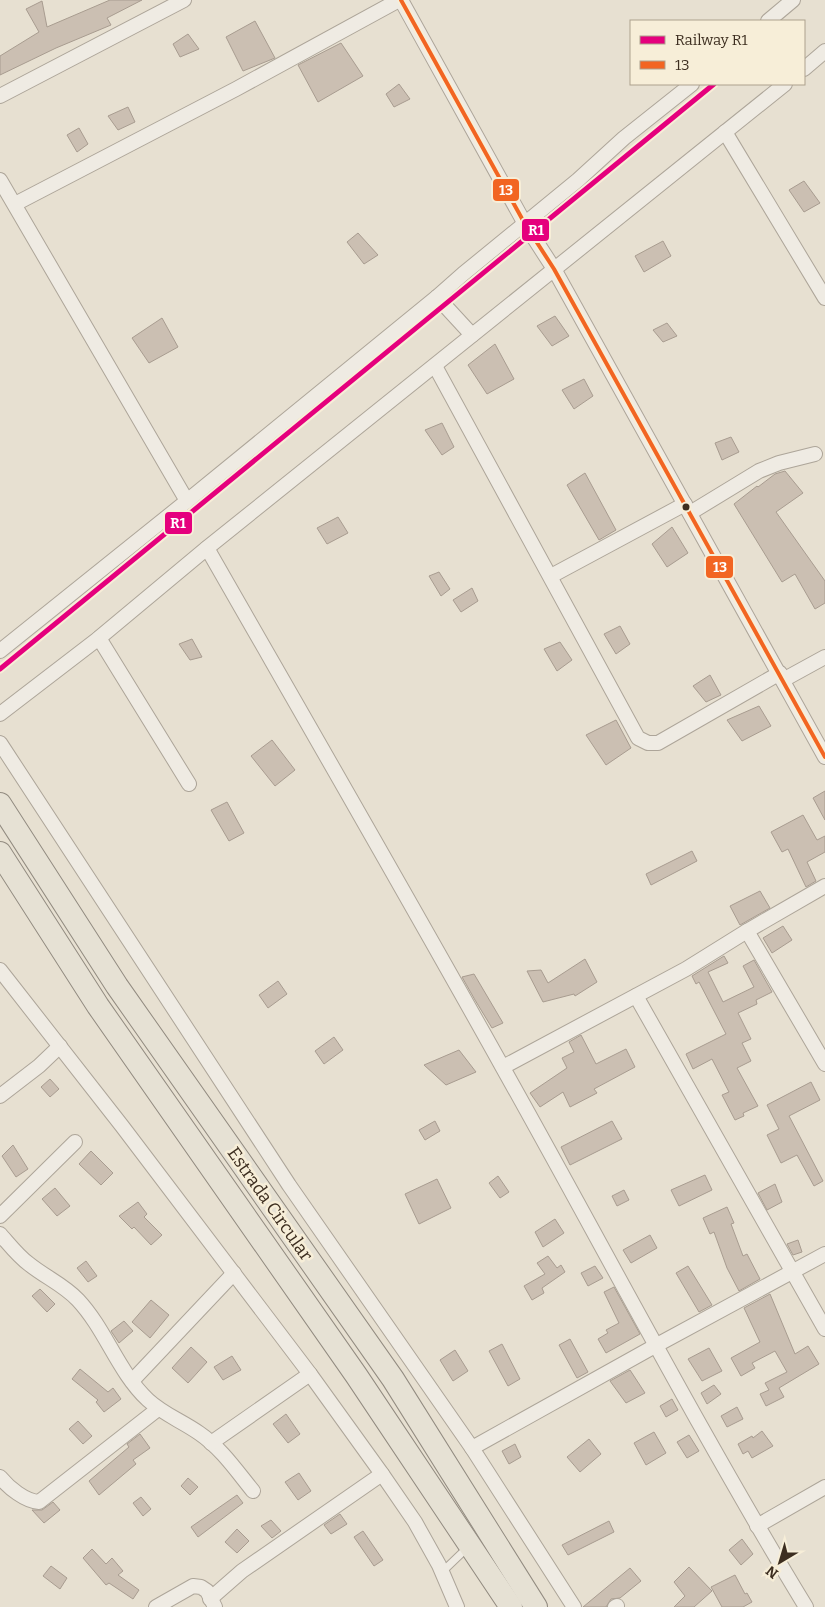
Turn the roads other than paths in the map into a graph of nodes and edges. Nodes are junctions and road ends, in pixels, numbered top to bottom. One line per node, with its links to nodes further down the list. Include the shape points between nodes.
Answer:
1 (184, 0): 9 (street)
2 (400, 0): 12 (street); 13 (street)
3 (793, 0): 4 (street)
4 (769, 20)
5 (825, 51): 6 (street)
6 (805, 68)
7 (691, 85): 13 (street)
8 (784, 85): 10 (street)
9 (0, 96)
10 (725, 132): 14 (street); 16 (street)
11 (0, 180): 12 (street)
12 (15, 204): 20 (street)
13 (525, 224): 14 (street); 15 (street)
14 (554, 269): 17 (street); 21 (street)
15 (437, 297): 17 (street); 20 (street)
16 (825, 298)
17 (472, 335): 18 (street)
18 (435, 366): 22 (street); 23 (street)
19 (815, 454): 21 (street, via 778,462)
20 (187, 501): 25 (street)
21 (688, 509): 23 (street); 27 (street)
22 (207, 548): 24 (street); 40 (street)
23 (551, 576): 27 (street, via 638,738 648,743 658,744)
24 (99, 638): 28 (street); 31 (street)
25 (0, 651)
26 (825, 656): 27 (street)
27 (781, 677): 30 (street)
28 (0, 714)
29 (0, 743): 54 (street, via 289,1185)
30 (825, 757)
31 (189, 784)
32 (0, 804): 66 (main road, Estrada Circular, via 117,986 393,1379)
33 (0, 853): 60 (main road, Estrada Circular, via 98,1006 351,1367)
34 (825, 886): 35 (street)
35 (747, 931): 37 (street); 39 (street)
36 (0, 970): 38 (street)
37 (636, 996): 40 (street); 46 (street)
38 (60, 1046): 41 (street); 47 (street)
39 (825, 1064)
40 (503, 1067): 49 (street)
41 (0, 1096)
42 (75, 1142): 43 (street)
43 (0, 1216)
44 (0, 1234): 51 (street, via 26,1262 78,1300)
45 (825, 1254): 46 (street)
46 (792, 1272): 48 (street); 49 (street)
47 (234, 1273): 50 (street); 51 (street)
48 (825, 1329)
49 (655, 1346): 54 (street); 59 (street)
50 (310, 1374): 53 (street); 55 (street)
51 (132, 1381): 52 (street)
52 (158, 1409): 53 (street); 56 (street, via 39,1502 31,1502)
53 (211, 1443): 58 (street)
54 (472, 1448): 67 (street)
55 (382, 1474): 61 (street, via 415,1522); 62 (street, via 242,1571)
56 (1, 1481)
57 (825, 1487): 59 (street)
58 (253, 1491)
59 (757, 1526): 68 (street)
60 (469, 1545): 61 (lane); 65 (main road, Estrada Circular)
61 (442, 1572): 64 (street)
62 (212, 1603): 63 (street, via 207,1591 193,1586)
63 (156, 1607)
64 (457, 1607)
65 (511, 1607)
66 (536, 1607)
67 (574, 1607)
68 (806, 1607)

